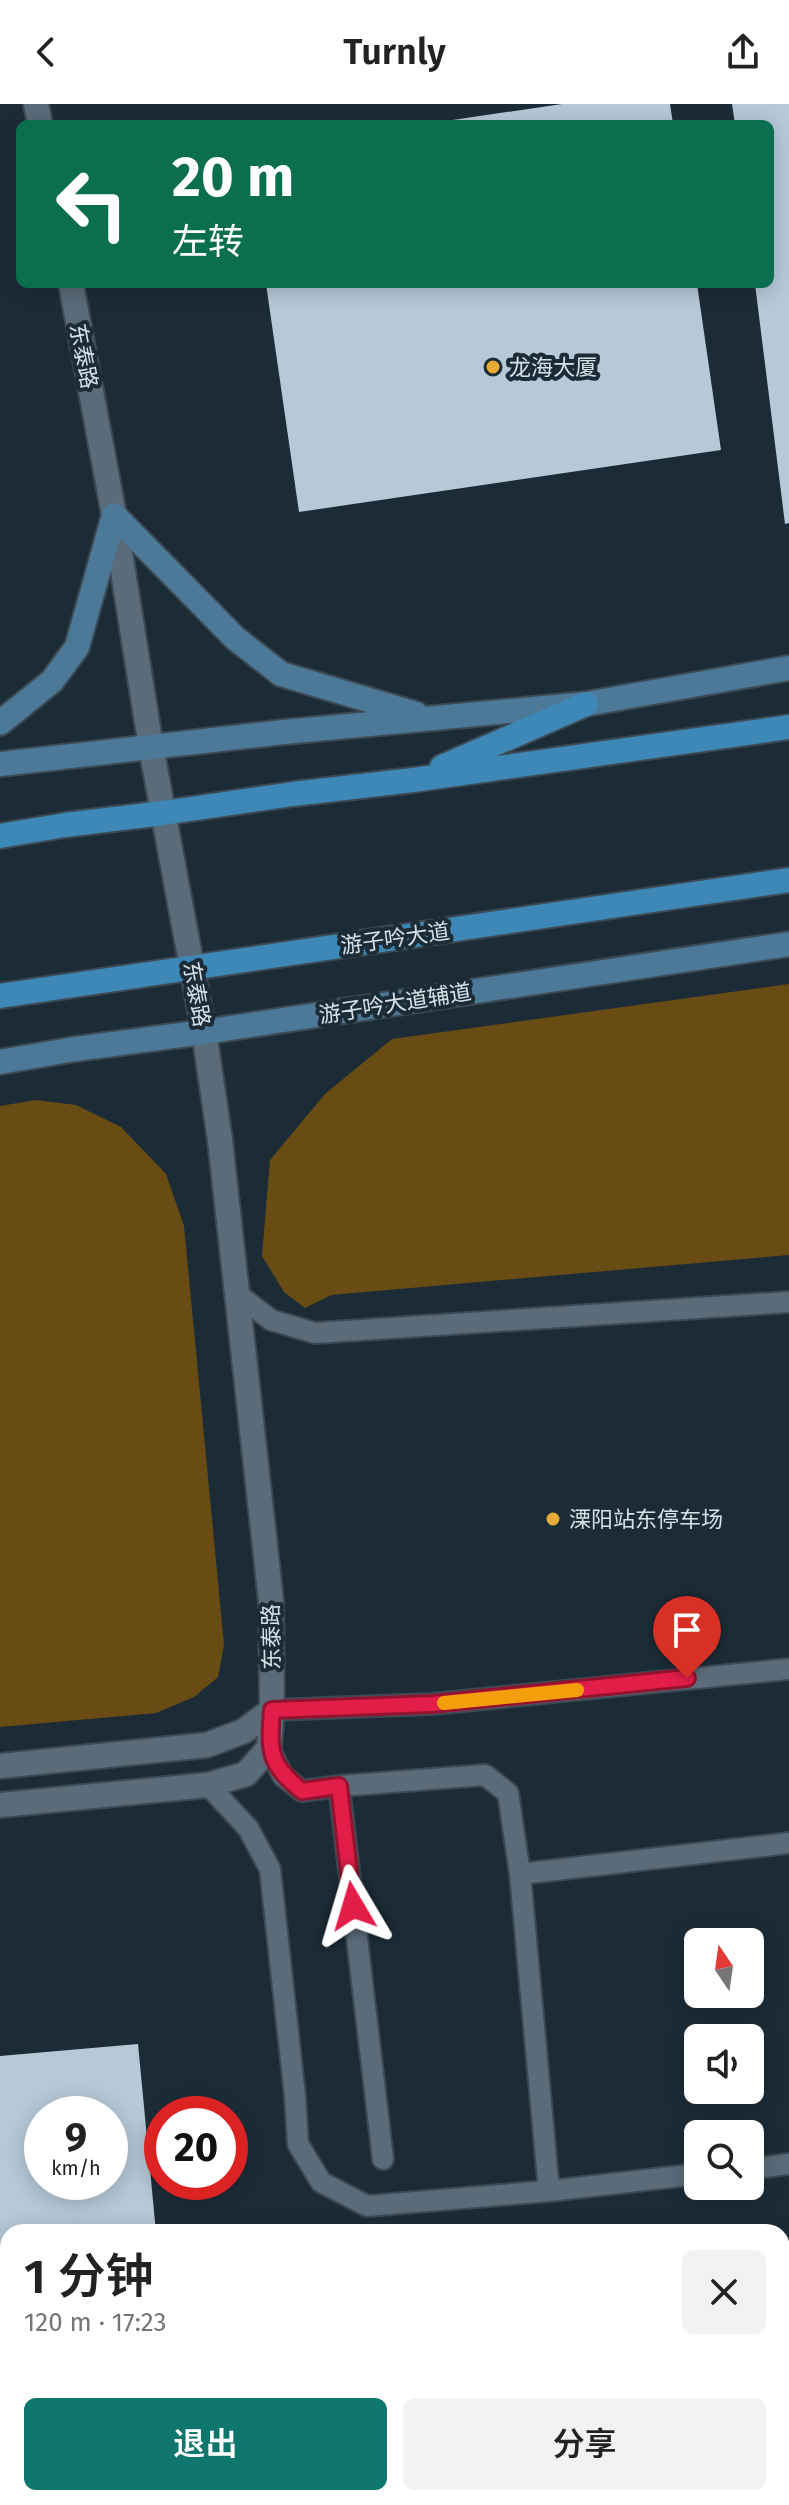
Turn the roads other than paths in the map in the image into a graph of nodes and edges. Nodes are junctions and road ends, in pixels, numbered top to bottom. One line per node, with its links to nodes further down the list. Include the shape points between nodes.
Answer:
1 (72, 288): 2 (street, 东泰路)
2 (114, 515): 5 (main road, via 235,638 281,674); 6 (main road, via 77,647 52,681); 8 (street, 东泰路)
3 (789, 668): 4 (main road)
4 (586, 704): 5 (main road); 10 (main road)
5 (432, 718): 8 (main road)
6 (0, 723)
7 (789, 727): 10 (main road)
8 (151, 747): 9 (main road); 11 (street, 东泰路)
9 (0, 764)
10 (413, 780): 11 (main road)
11 (163, 813): 12 (main road); 15 (street, 东泰路)
12 (0, 836)
13 (789, 880): 15 (main road, 游子吟大道)
14 (789, 944): 17 (main road, 游子吟大道辅道)
15 (192, 968): 16 (main road, 游子吟大道); 17 (street, 东泰路)
16 (0, 996)
17 (204, 1032): 18 (main road, 游子吟大道辅道); 19 (street, 东泰路)
18 (0, 1062)
19 (237, 1294): 20 (lane, via 271,1320 315,1333); 22 (street, 东泰路, via 271,1601)
20 (789, 1302)
21 (789, 1669): 22 (lane, via 432,1704)
22 (272, 1710): 23 (street, 东泰路); 24 (street, via 244,1731 207,1745)
23 (269, 1748): 25 (street, via 246,1774); 26 (lane, via 283,1776 302,1791)
24 (0, 1766)
25 (208, 1785): 27 (street); 34 (lane, via 248,1828 270,1869 298,2144 321,2182 367,2206)
26 (339, 1786): 29 (lane, via 485,1775 508,1793); 30 (lane)
27 (0, 1805)
28 (789, 1843): 29 (lane)
29 (520, 1874): 34 (lane)
30 (383, 2159)
31 (789, 2164): 32 (lane)
32 (764, 2167)
33 (684, 2176): 34 (lane)
34 (549, 2191)

